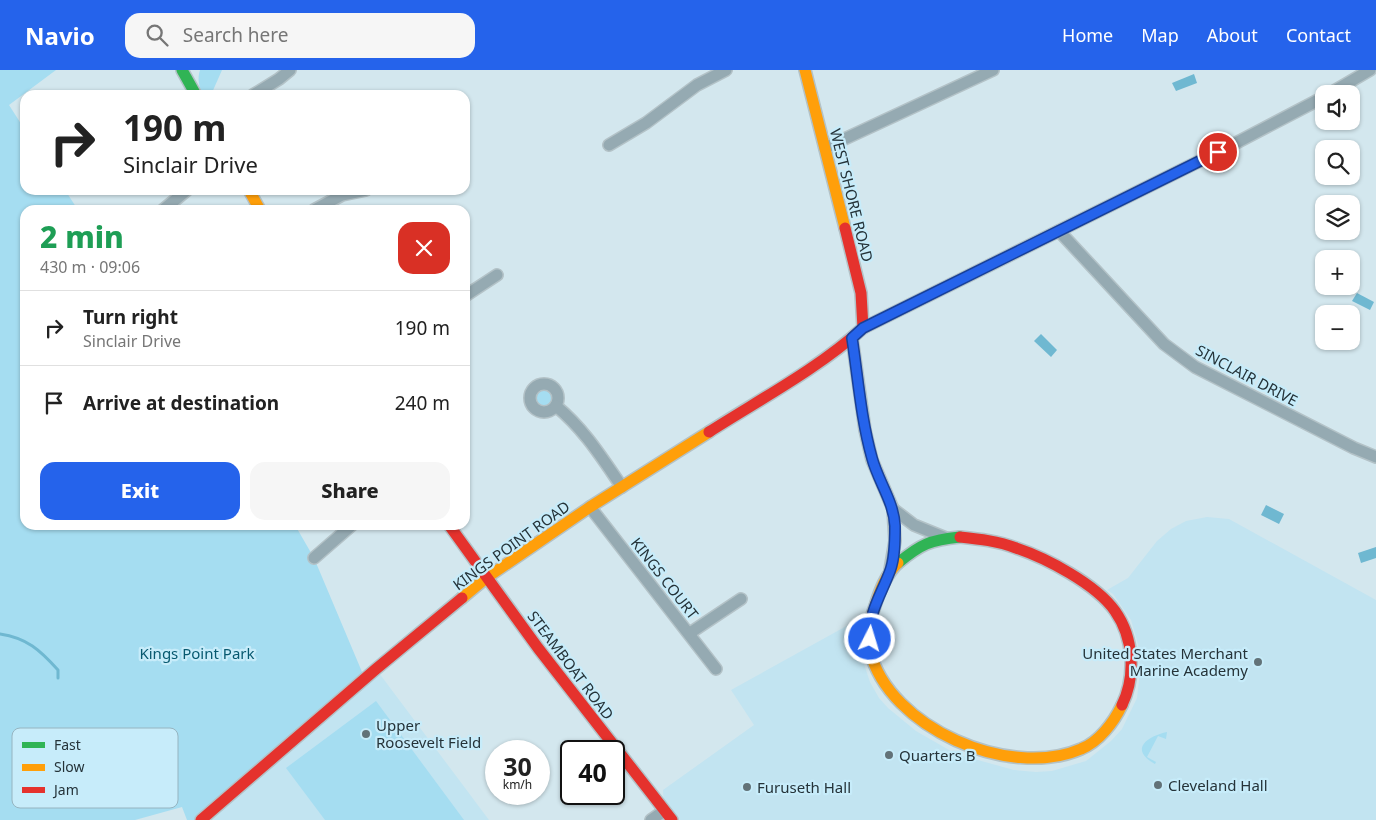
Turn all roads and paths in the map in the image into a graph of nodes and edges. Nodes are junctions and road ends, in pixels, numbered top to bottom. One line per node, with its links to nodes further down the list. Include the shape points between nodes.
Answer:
1 (182, 70): 8 (street)
2 (290, 70): 9 (street)
3 (726, 70): 11 (street, via 697,85 646,123)
4 (805, 70): 12 (street, WEST SHORE ROAD)
5 (993, 70): 12 (street)
6 (1370, 70): 7 (street)
7 (1344, 85)
8 (193, 90)
9 (261, 90)
10 (1315, 101): 17 (street)
11 (609, 145)
12 (825, 148): 20 (street, WEST SHORE ROAD, via 861,293)
13 (181, 195): 15 (street)
14 (342, 195): 16 (street)
15 (169, 205)
16 (323, 205)
17 (1059, 231): 20 (street); 23 (street, SINCLAIR DRIVE, via 1164,344 1195,367)
18 (497, 275): 19 (street)
19 (470, 293)
20 (863, 328): 21 (street, KINGS POINT ROAD)
21 (852, 338): 24 (street, KINGS POINT ROAD); 26 (street, via 870,452)
22 (556, 406): 24 (street, via 590,441)
23 (1376, 457)
24 (622, 487): 25 (street, KINGS POINT ROAD)
25 (590, 507): 32 (street, KINGS POINT ROAD); 34 (street, KINGS COURT)
26 (893, 508): 29 (street, via 914,525); 31 (street, via 895,541)
27 (346, 530): 30 (street)
28 (452, 530): 32 (street, STEAMBOAT ROAD)
29 (946, 538): 31 (street, via 932,541); 31 (street, via 978,538 1034,554 1082,581 1116,613 1127,637 1131,659 1127,694 1114,720 1082,749 1060,757 1019,759 997,755 957,741 920,720 905,707 887,688 870,650 869,628 874,606)
30 (314, 558)
31 (890, 570)
32 (486, 578): 36 (street, STEAMBOAT ROAD); 37 (street, KINGS POINT ROAD)
33 (741, 599): 34 (street)
34 (690, 633): 35 (street, KINGS COURT)
35 (716, 669)
36 (668, 815): 38 (street)
37 (201, 820)
38 (651, 820)

